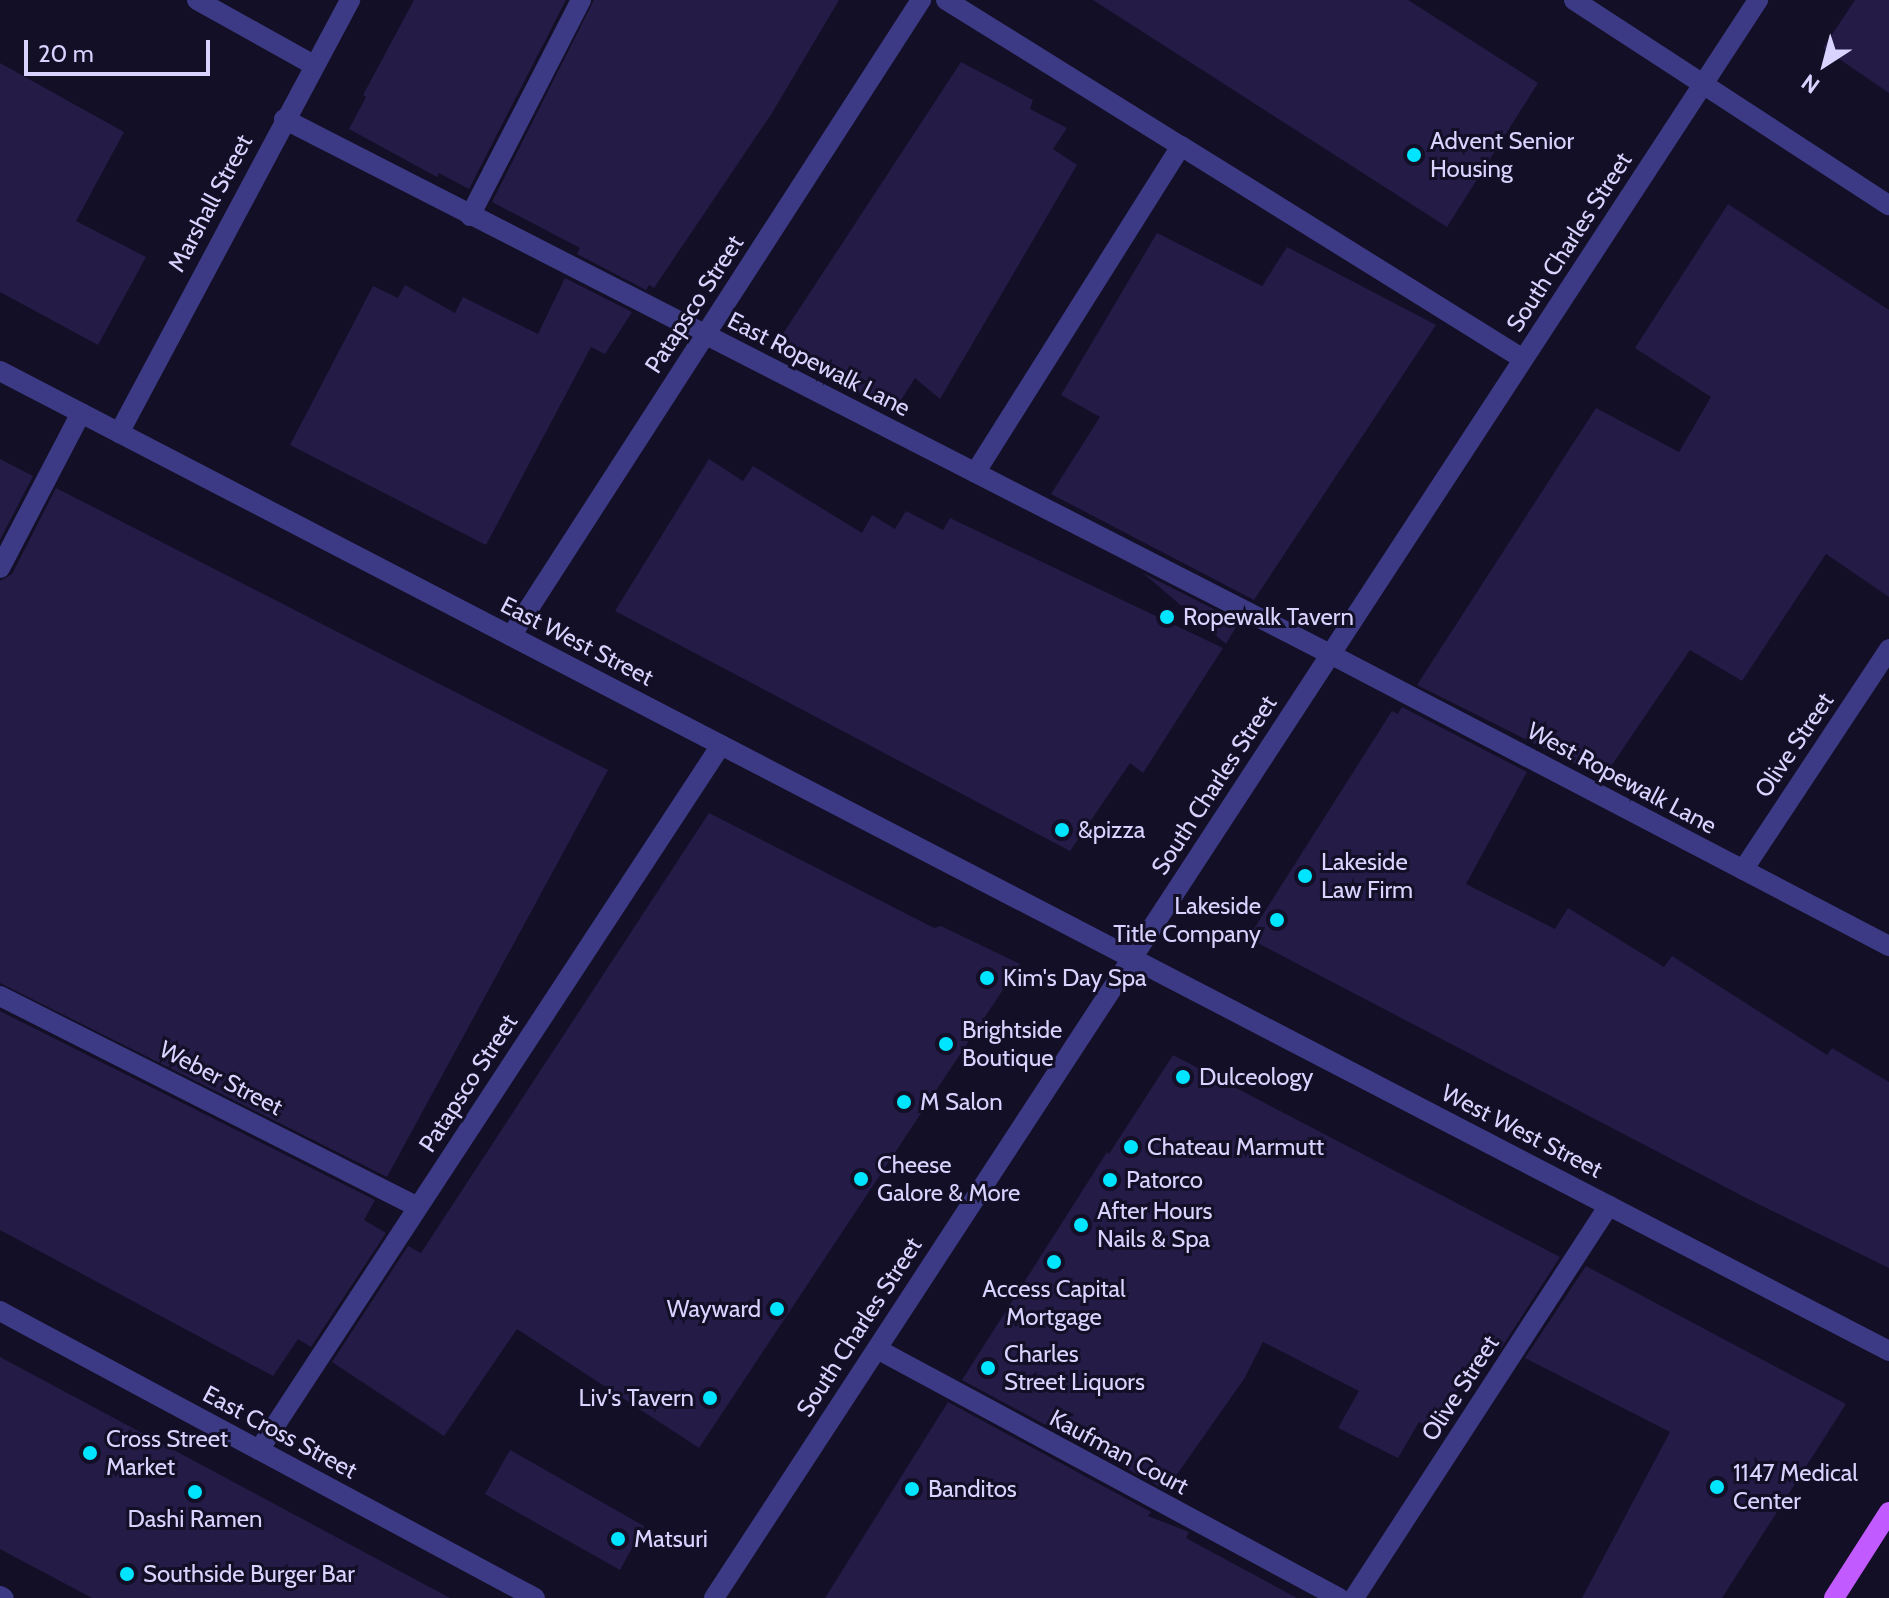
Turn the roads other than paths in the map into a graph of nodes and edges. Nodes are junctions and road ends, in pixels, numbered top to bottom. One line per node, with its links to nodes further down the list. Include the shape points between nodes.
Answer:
1 (197, 0): 8 (street)
2 (350, 0): 8 (street, Marshall Street)
3 (581, 0): 13 (street)
4 (921, 0): 14 (street, Patapsco Street)
5 (946, 0): 11 (street)
6 (1574, 0): 9 (street)
7 (1758, 0): 9 (street, South Charles Street)
8 (314, 65): 10 (street, Marshall Street)
9 (1703, 84): 12 (street); 15 (street, South Charles Street)
10 (284, 119): 13 (street, East Ropewalk Lane); 18 (street, Marshall Street)
11 (1181, 146): 15 (street); 19 (street)
12 (1889, 205)
13 (470, 216): 14 (street, East Ropewalk Lane)
14 (704, 335): 19 (street, East Ropewalk Lane); 21 (street, Patapsco Street)
15 (1523, 359): 23 (street, South Charles Street)
16 (0, 371): 17 (street, East West Street)
17 (81, 413): 18 (street, East West Street); 20 (street)
18 (119, 433): 21 (street, East West Street)
19 (975, 473): 23 (street, East Ropewalk Lane)
20 (0, 568)
21 (511, 636): 24 (street, East West Street)
22 (1889, 649): 25 (street, Olive Street)
23 (1330, 654): 25 (street, West Ropewalk Lane); 27 (street, South Charles Street)
24 (721, 745): 27 (street, East West Street); 30 (street, Patapsco Street)
25 (1743, 870): 26 (street, West Ropewalk Lane)
26 (1889, 946)
27 (1131, 958): 29 (street, West West Street); 32 (street, South Charles Street)
28 (0, 996): 30 (street, Weber Street)
29 (1609, 1206): 33 (street, West West Street); 39 (street, Olive Street)
30 (418, 1207): 34 (street, Patapsco Street)
31 (0, 1311): 34 (street, East Cross Street)
32 (877, 1349): 37 (street, South Charles Street); 38 (street, Kaufman Court)
33 (1889, 1351)
34 (259, 1450): 36 (street, East Cross Street)
35 (1889, 1512): 40 (main road)
36 (535, 1598)
37 (714, 1598)
38 (1339, 1598)
39 (1354, 1598)
40 (1834, 1598)

